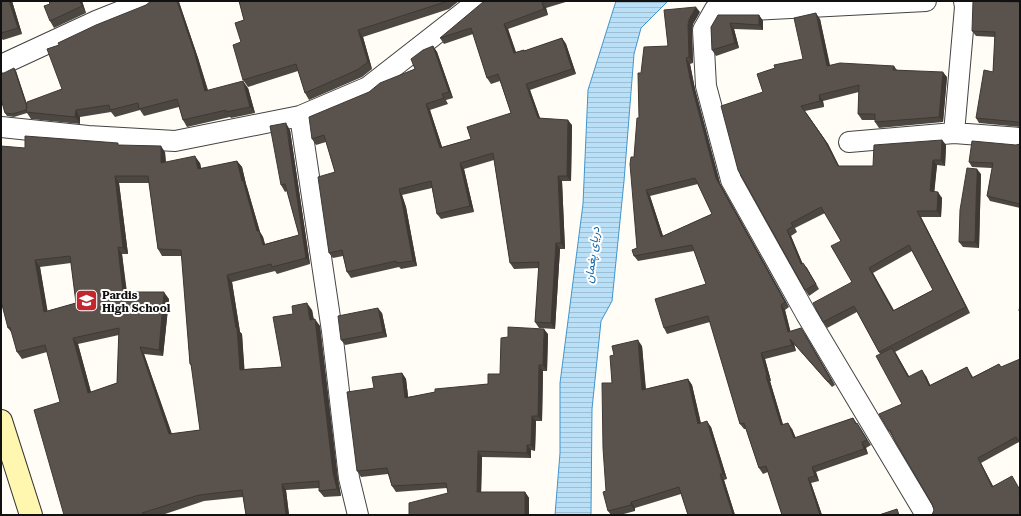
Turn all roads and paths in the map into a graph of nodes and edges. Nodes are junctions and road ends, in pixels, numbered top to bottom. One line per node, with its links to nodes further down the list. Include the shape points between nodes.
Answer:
1 (146, 1): 6 (street)
2 (478, 1): 7 (street, via 368,87)
3 (926, 1): 5 (street, via 750,10)
4 (964, 1): 9 (street)
5 (717, 5): 15 (street, via 703,30 706,86 731,180 806,314)
6 (1, 65)
7 (300, 116): 8 (street, via 175,141); 14 (street, via 332,331 349,478)
8 (1, 127)
9 (954, 133): 10 (street); 11 (street)
10 (1020, 138)
11 (849, 142)
12 (1, 421): 13 (main road)
13 (30, 515)
14 (358, 515)
15 (926, 515)

